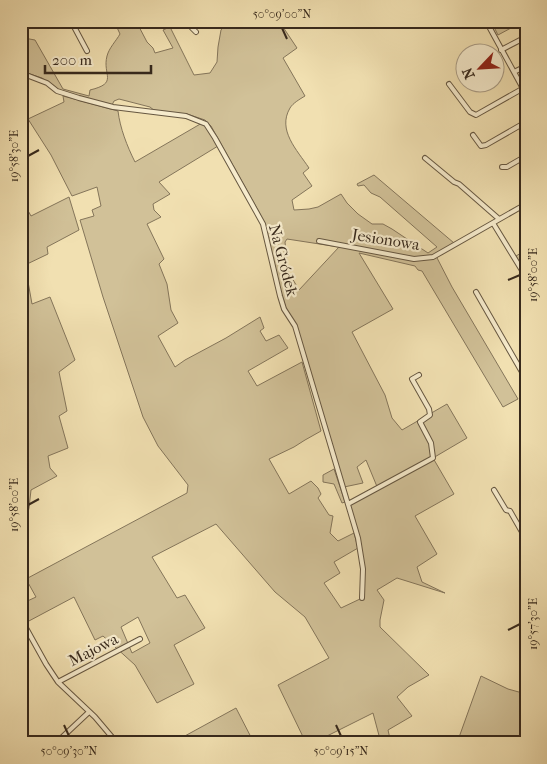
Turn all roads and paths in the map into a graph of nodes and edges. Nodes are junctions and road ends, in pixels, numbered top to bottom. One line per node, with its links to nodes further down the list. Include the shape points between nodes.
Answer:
1 (71, 21): 9 (street)
2 (185, 21): 4 (street)
3 (486, 21): 6 (street)
4 (196, 32)
5 (526, 37): 8 (street)
6 (498, 42)
7 (522, 42): 10 (street)
8 (504, 49)
9 (87, 51)
10 (526, 51)
11 (504, 54): 13 (street)
12 (526, 66): 13 (street)
13 (514, 72): 16 (street)
14 (21, 73): 32 (street, Na Gródek, via 57,90 113,108 186,116 206,124 263,224 280,296 295,326)
15 (449, 84): 16 (street, via 470,112 476,115)
16 (522, 89): 17 (street)
17 (526, 94)
18 (526, 122): 19 (street, via 486,146 481,146)
19 (473, 134)
20 (526, 156): 22 (street)
21 (426, 158): 24 (street)
22 (502, 167)
23 (526, 204): 24 (street, Jesionowa)
24 (499, 219): 25 (street, Jesionowa)
25 (493, 223): 26 (street, Jesionowa, via 434,257 414,260); 27 (street)
26 (319, 241)
27 (526, 277)
28 (476, 292): 30 (street)
29 (419, 375): 32 (street, via 412,379 429,409 430,416 420,422 431,444 433,458)
30 (526, 379)
31 (494, 490): 33 (street)
32 (348, 504): 34 (street, Na Gródek, via 361,554)
33 (526, 539)
34 (362, 598)
35 (21, 619): 37 (street)
36 (140, 639): 37 (street, Majowa)
37 (58, 682): 38 (street)
38 (89, 712): 39 (street); 40 (street)
39 (56, 743)
40 (117, 743)

